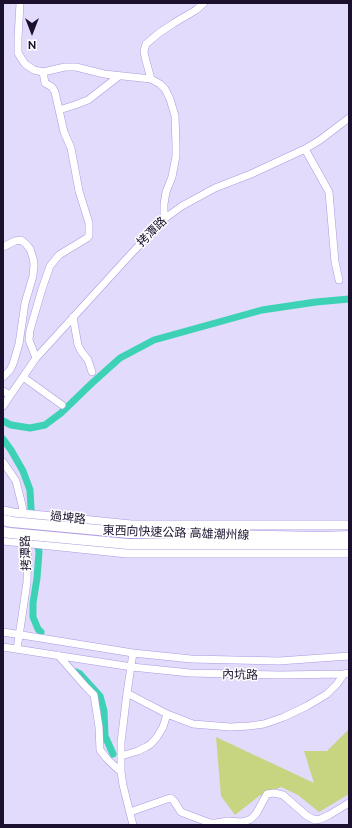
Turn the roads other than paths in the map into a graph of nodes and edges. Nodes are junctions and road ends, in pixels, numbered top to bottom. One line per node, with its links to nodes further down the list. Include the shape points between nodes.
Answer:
1 (20, 3): 3 (street, via 18,53 24,64)
2 (204, 3): 5 (street, via 146,44 144,58)
3 (43, 72): 4 (street, via 76,67); 6 (street, via 45,83 55,92)
4 (119, 76): 5 (street); 6 (street, via 88,100)
5 (151, 79): 9 (street, via 165,89 175,116 176,156 166,192)
6 (59, 110): 13 (street, via 89,223 89,236 59,255 50,266 30,330 29,340)
7 (349, 118): 8 (street, 拷潭路)
8 (305, 149): 9 (street, 拷潭路, via 215,188); 11 (street, via 329,192)
9 (164, 218): 12 (street, 拷潭路)
10 (3, 247): 15 (street, via 15,240 21,240 30,249 34,264 33,276 24,303 19,344 13,364)
11 (338, 280)
12 (73, 317): 13 (street, 拷潭路); 14 (street, via 78,345)
13 (36, 358): 16 (street, 拷潭路)
14 (92, 372)
15 (3, 377)
16 (23, 377): 18 (street, 拷潭路); 19 (street)
17 (3, 391): 18 (street)
18 (10, 395): 20 (street, 拷潭路)
19 (62, 405)
20 (3, 406)
21 (3, 462): 23 (street, 拷潭路, via 16,482)
22 (3, 511): 23 (main road, 過埤路)
23 (25, 514): 25 (main road, 過埤路, via 131,525); 29 (street, 拷潭路)
24 (3, 520): 27 (highway, 東西向快速公路 高雄潮州線, bridge, via 130,533)
25 (349, 525)
26 (3, 532): 30 (highway, 東西向快速公路 高雄潮州線, bridge, via 128,544)
27 (349, 536)
28 (3, 540): 29 (main road)
29 (30, 543): 31 (main road, via 127,553); 33 (street, 拷潭路)
30 (349, 544)
31 (349, 553)
32 (3, 632): 33 (street, 內坑路)
33 (19, 634): 35 (street, 拷潭路); 36 (street, 內坑路)
34 (3, 646): 35 (street, 內坑路)
35 (17, 648): 37 (street, 內坑路)
36 (133, 653): 38 (street, 內坑路, via 191,659 278,661); 39 (street)
37 (58, 655): 39 (street, 內坑路); 44 (street, via 94,695 100,750)
38 (349, 656)
39 (132, 667): 40 (street, 內坑路, via 190,673); 41 (street)
40 (347, 673): 42 (street, via 327,694 284,717 264,724 230,727 193,724)
41 (127, 693): 42 (street); 43 (street)
42 (167, 714): 43 (street, via 163,728 151,744)
43 (121, 756): 44 (street)
44 (121, 772): 46 (street)
45 (349, 803): 46 (street, via 315,820 283,795 274,792 267,794 256,814 241,822 210,823 181,812 170,798)
46 (130, 812): 47 (street)
47 (133, 825)

